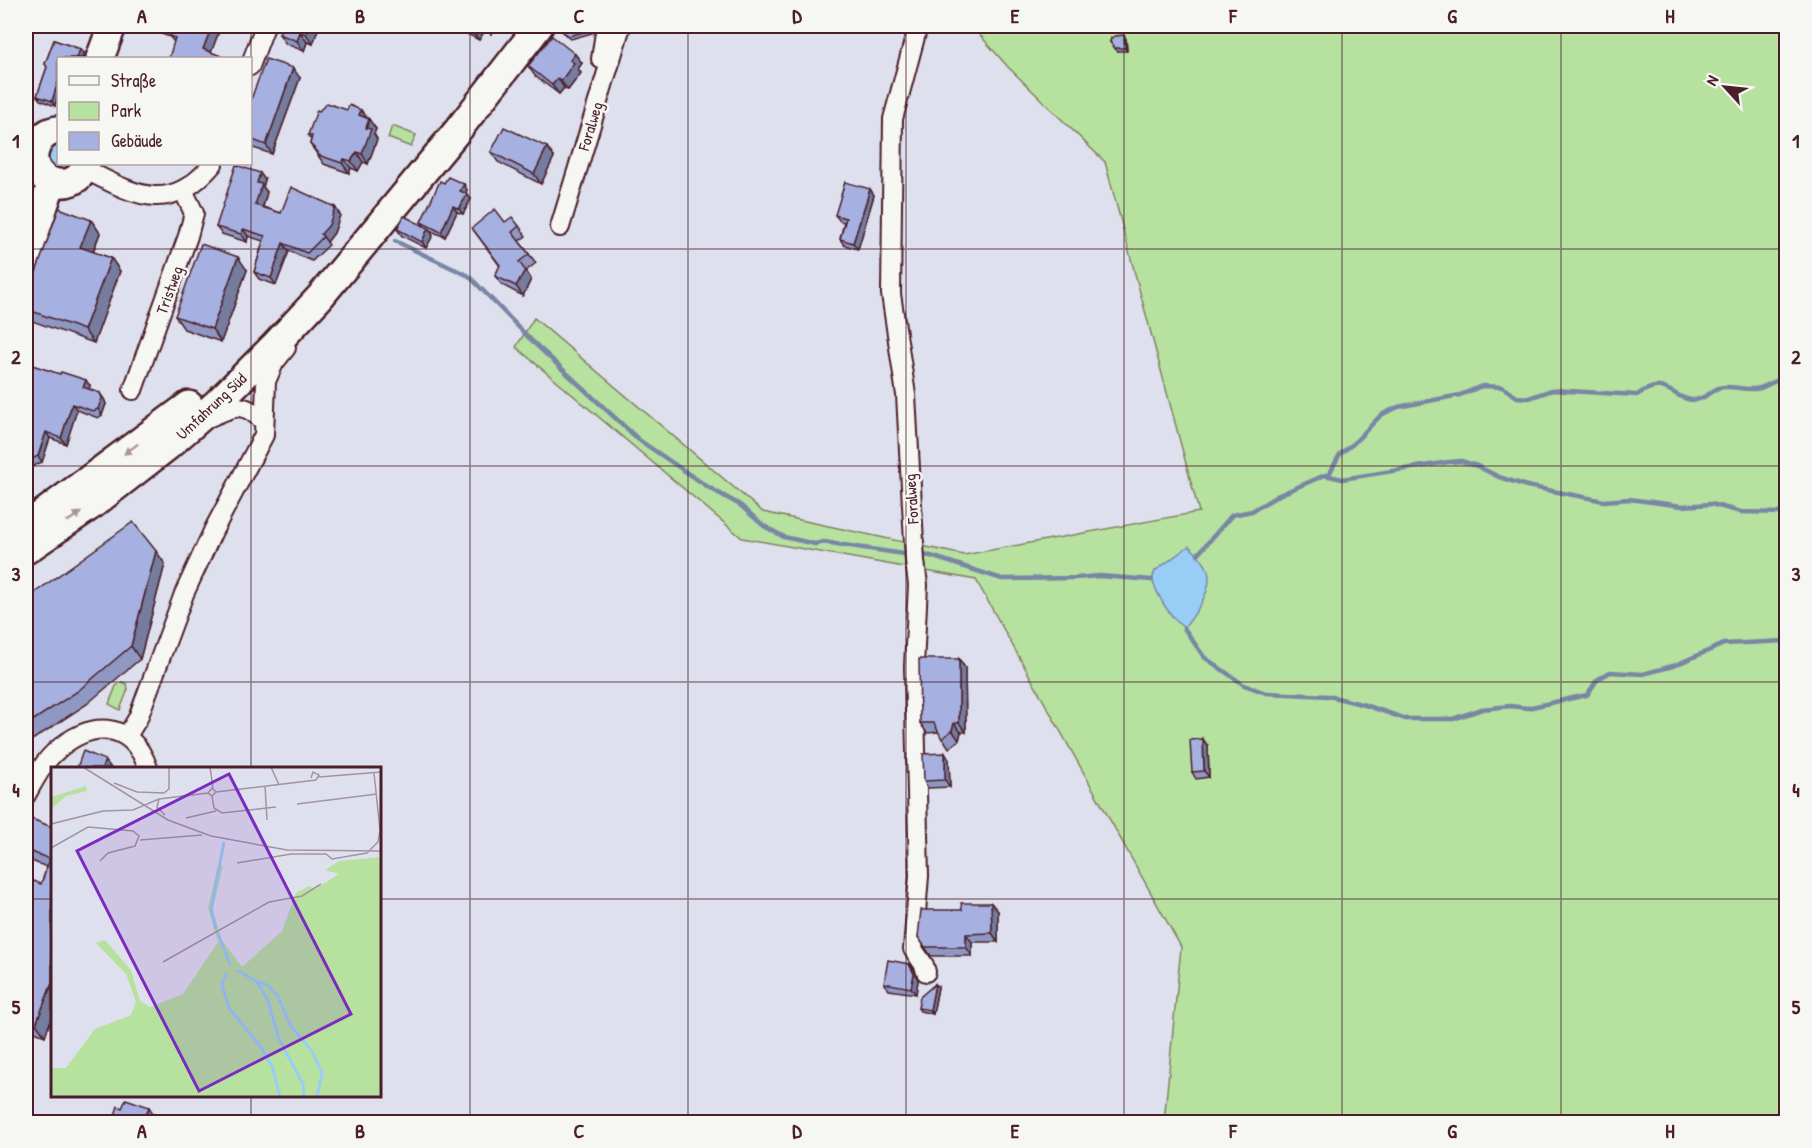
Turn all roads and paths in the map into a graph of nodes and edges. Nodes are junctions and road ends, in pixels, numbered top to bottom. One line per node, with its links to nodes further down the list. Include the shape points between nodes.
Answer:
1 (112, 26): 7 (main road)
2 (266, 26): 8 (street)
3 (539, 26): 16 (main road, Umfahrung Süd)
4 (606, 26): 9 (street, via 600,69)
5 (621, 26): 9 (street, Foralweg)
6 (918, 26): 29 (street, Foralweg, via 894,119 891,283 906,395 918,585 914,666 919,876 913,949)
7 (100, 57)
8 (252, 61)
9 (605, 74): 15 (street, Foralweg)
10 (41, 135): 13 (main road, via 35,149 35,166)
11 (212, 165): 14 (street)
12 (85, 166): 13 (main road, via 74,180); 14 (street, via 140,194 171,195)
13 (52, 182): 17 (main road)
14 (183, 190): 19 (street, Tristweg, via 194,213 189,236)
15 (560, 227)
16 (371, 233): 18 (main road, Umfahrung Süd); 22 (main road, Umfahrung Süd, one-way to 22, via 257,345 178,414)
17 (26, 259)
18 (320, 297): 20 (street, via 310,321 274,363 266,381); 21 (main road, Umfahrung Süd)
19 (133, 390)
20 (264, 422): 21 (street, via 254,411 235,406); 26 (street, via 264,435 184,594 138,718)
21 (191, 426): 25 (main road, Umfahrung Süd, one-way to 21, via 92,505)
22 (52, 508): 23 (main road); 24 (main road, Umfahrung Süd)
23 (26, 519)
24 (26, 526)
25 (26, 550)
26 (127, 736): 27 (street, via 140,749); 28 (street, via 102,729 75,736 53,754)
27 (148, 767)
28 (26, 795)
29 (926, 972)

